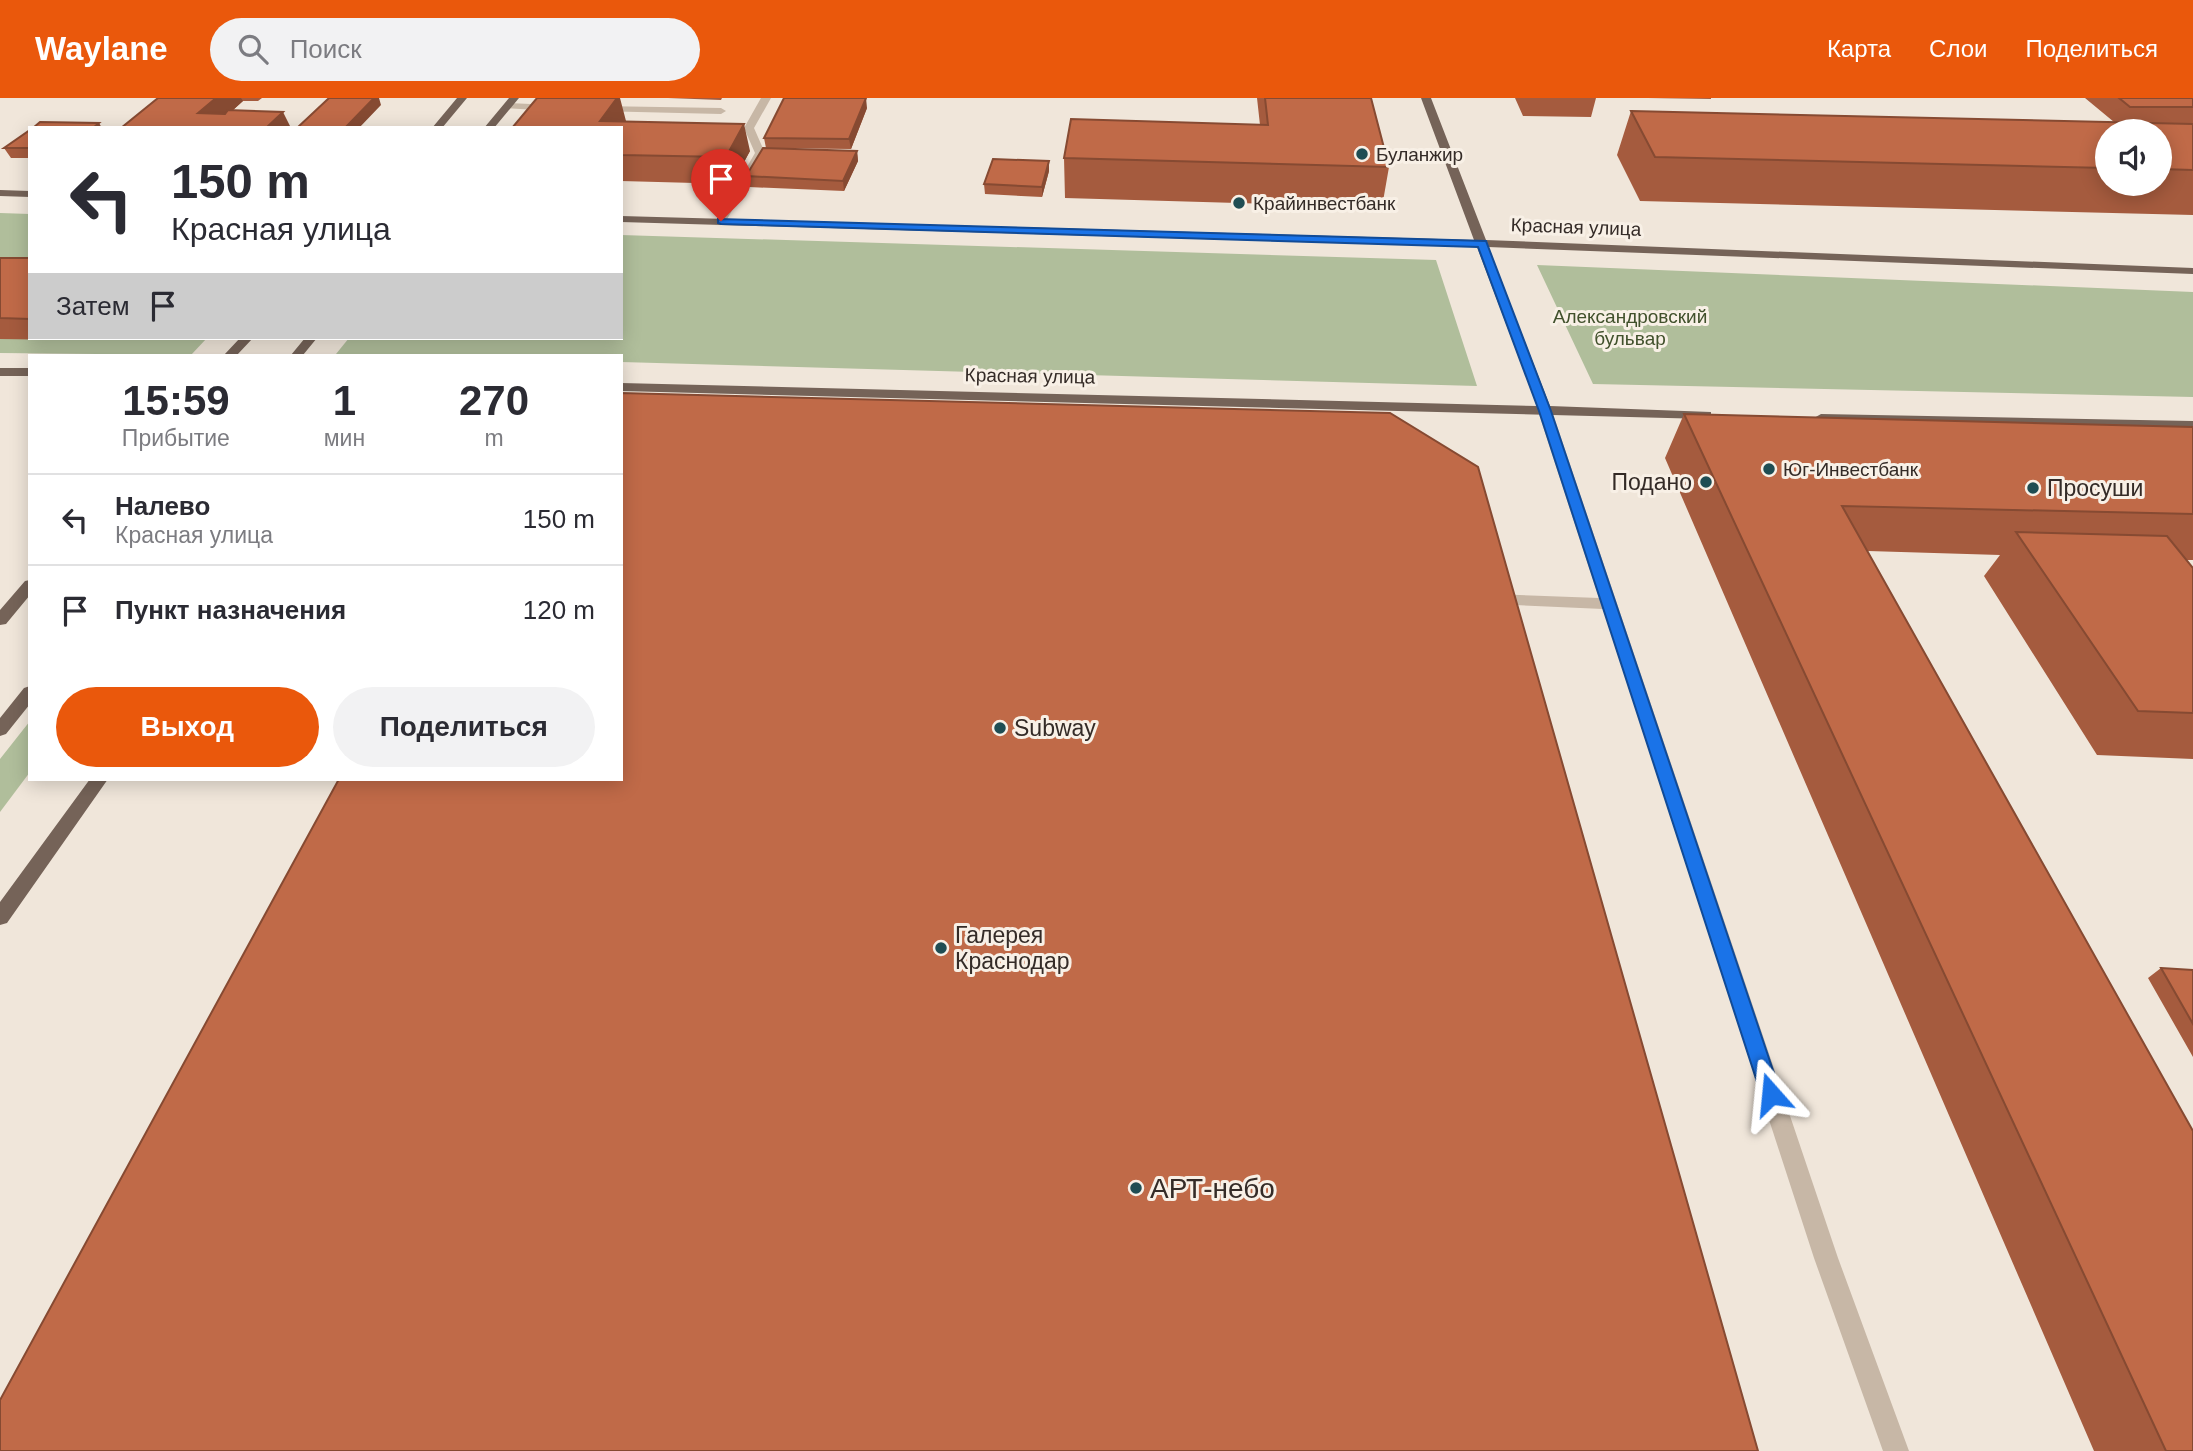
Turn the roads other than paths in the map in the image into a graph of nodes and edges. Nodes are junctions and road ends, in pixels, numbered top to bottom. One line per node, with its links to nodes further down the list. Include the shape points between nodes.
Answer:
1 (462, 98): 8 (main road)
2 (766, 98): 13 (street, via 749,128 760,153)
3 (1426, 98): 14 (main road)
4 (511, 102): 5 (street); 9 (main road)
5 (559, 108)
6 (586, 108): 7 (street)
7 (722, 111)
8 (439, 126)
9 (491, 126)
10 (0, 193): 11 (main road)
11 (28, 194)
12 (623, 219): 13 (main road, Красная улица)
13 (721, 221): 14 (main road, Красная улица)
14 (1482, 244): 15 (main road, Красная улица); 23 (main road)
15 (2193, 271)
16 (245, 340): 18 (main road)
17 (309, 340): 19 (main road)
18 (231, 354)
19 (298, 354)
20 (0, 372): 21 (main road)
21 (28, 372)
22 (623, 387): 23 (main road, Красная улица)
23 (1545, 411): 24 (main road, Красная улица); 29 (street)
24 (1718, 415)
25 (1802, 417): 26 (main road)
26 (2193, 425)
27 (28, 586): 30 (main road)
28 (1493, 600): 29 (street)
29 (1609, 604): 35 (street)
30 (0, 620)
31 (28, 695): 32 (main road)
32 (0, 730)
33 (98, 781): 34 (main road)
34 (0, 917)
35 (1895, 1451)

